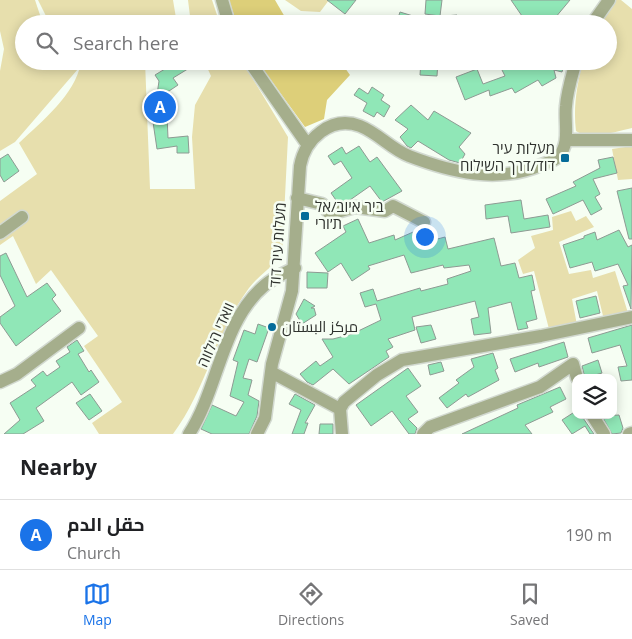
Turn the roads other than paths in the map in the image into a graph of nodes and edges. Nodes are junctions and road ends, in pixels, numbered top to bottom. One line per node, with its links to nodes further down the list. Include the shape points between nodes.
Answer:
1 (222, 0): 3 (street)
2 (609, 0): 4 (street)
3 (226, 15)
4 (598, 15)
5 (254, 70): 9 (street)
6 (574, 70): 7 (street, via 566,106)
7 (566, 140): 8 (street); 9 (street, via 557,157 548,162 525,171 493,175 465,173 408,156 368,130 351,124 324,129)
8 (632, 140)
9 (307, 144): 10 (street, מעלות עיר דוד, via 300,166)
10 (297, 198): 12 (street, via 322,204 330,214 355,207 386,211 393,206); 14 (street, מעלות עיר דוד)
11 (22, 217): 13 (street)
12 (424, 222)
13 (0, 234)
14 (295, 268): 17 (street, מעלות עיר דוד); 22 (street, וואדי הילווה, via 266,284 245,307 203,410)
15 (632, 317): 20 (street, via 402,360 377,375 344,402)
16 (79, 328): 19 (street, via 17,374)
17 (271, 372): 20 (street); 23 (street, מעלות עיר דוד, via 265,418)
18 (576, 374): 25 (street, via 573,364 540,387 430,427)
19 (0, 382)
20 (340, 410): 24 (street)
21 (595, 419): 26 (street)
22 (189, 434)
23 (257, 434)
24 (342, 434)
25 (423, 434)
26 (604, 434)

